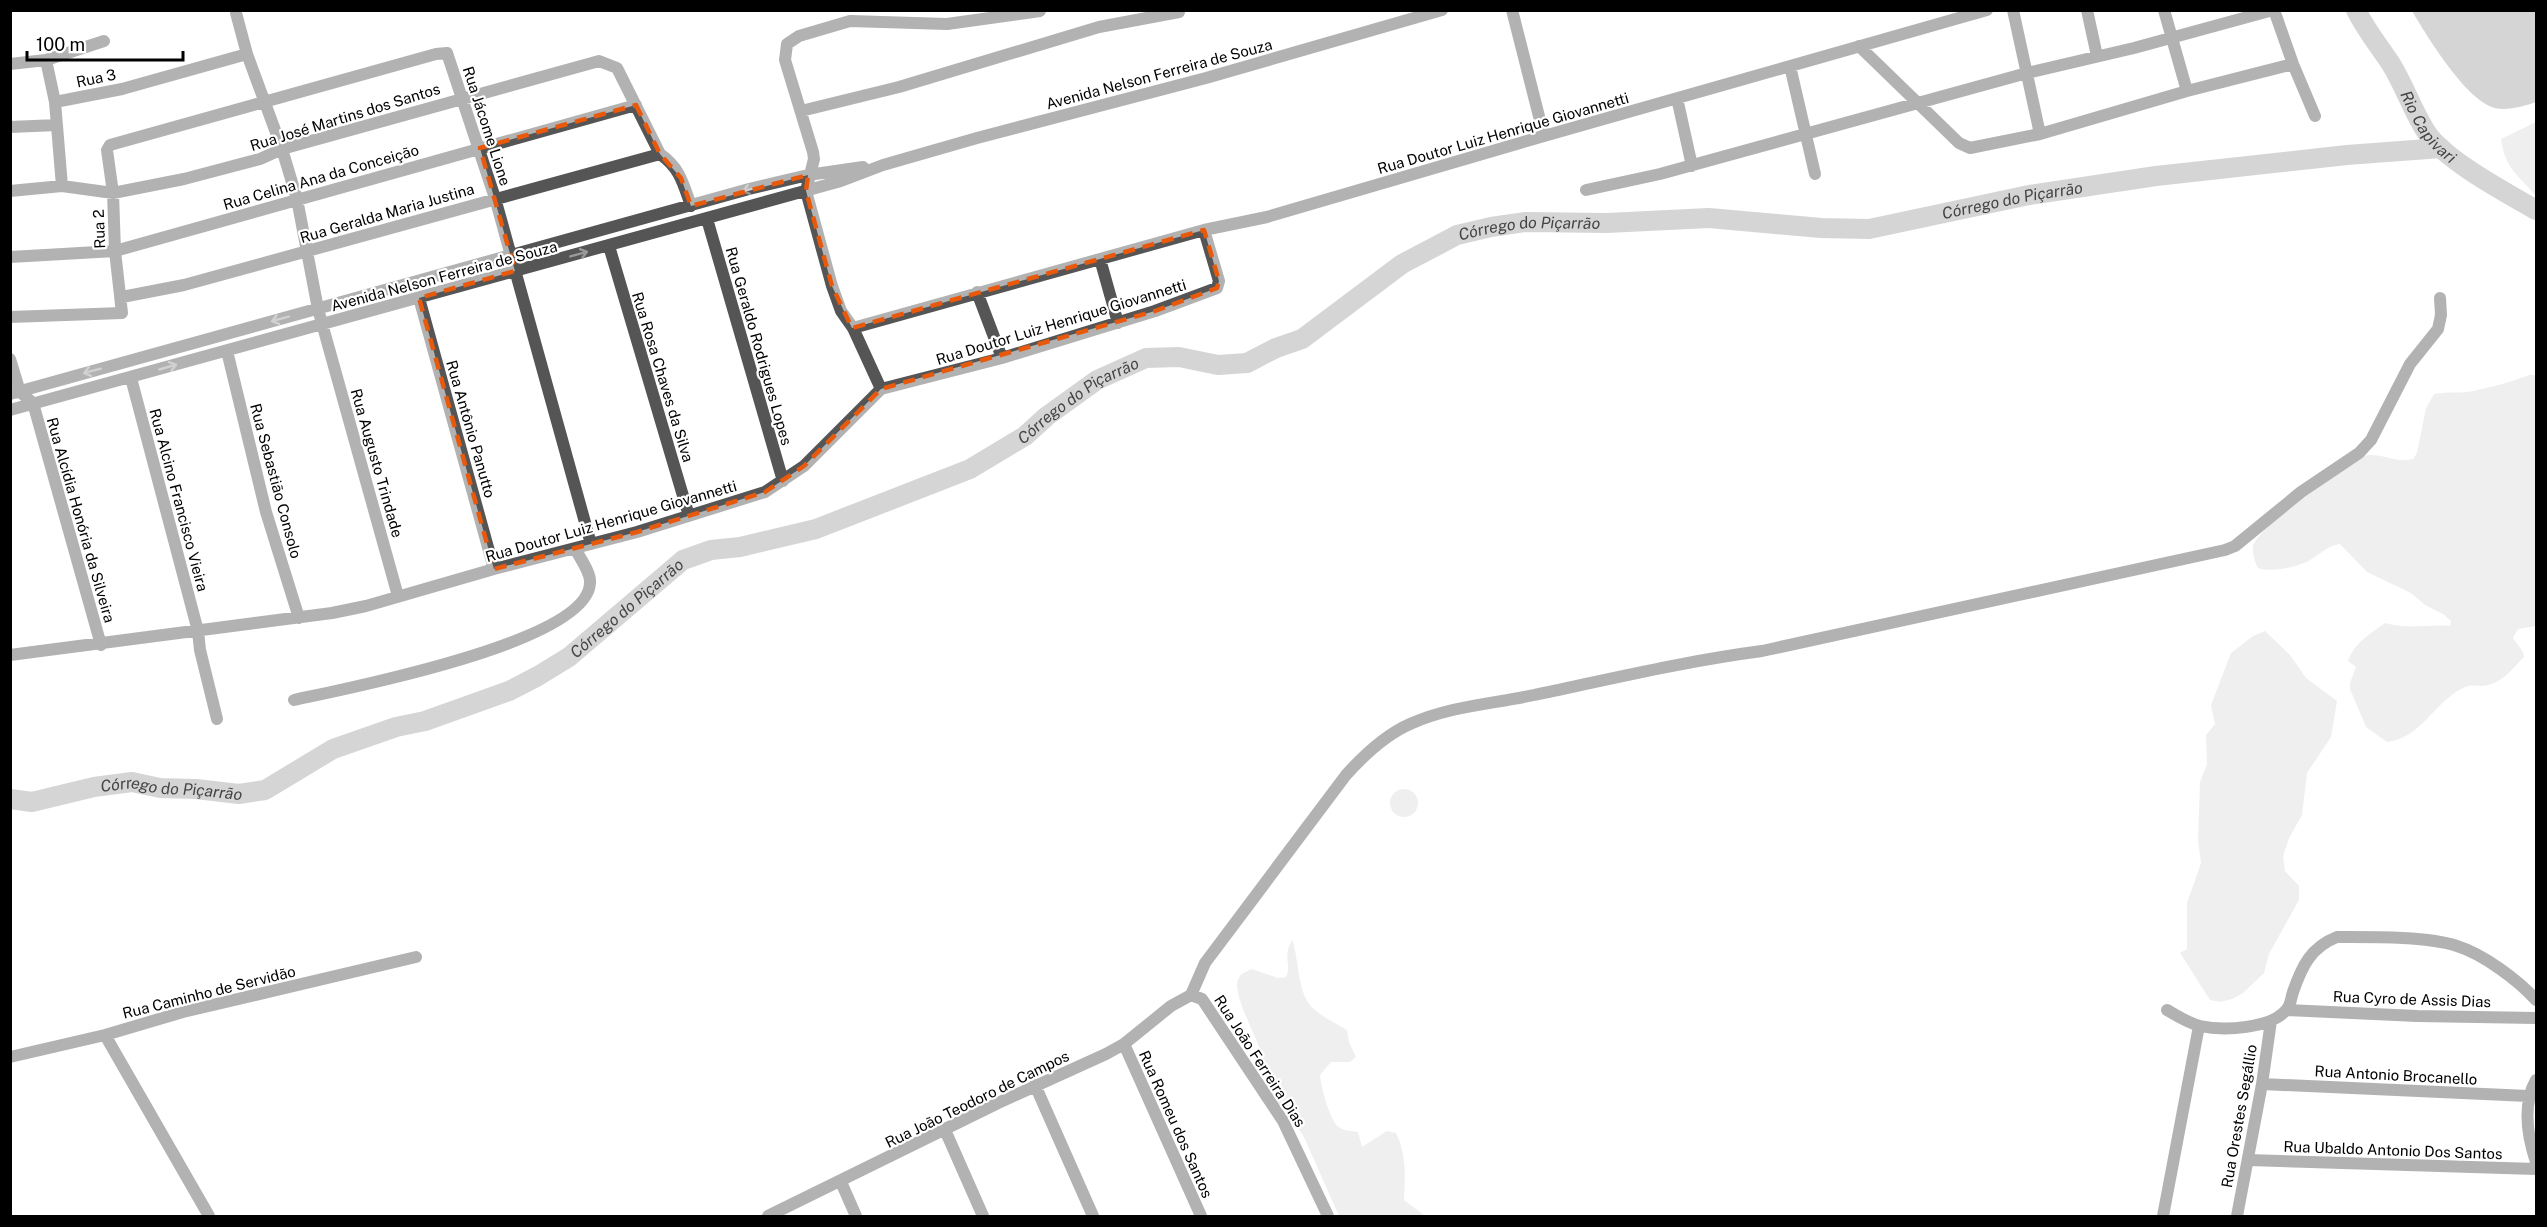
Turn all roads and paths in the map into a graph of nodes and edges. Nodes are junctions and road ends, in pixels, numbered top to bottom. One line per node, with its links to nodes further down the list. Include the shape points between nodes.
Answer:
1 (1442, 10): 39 (street, Avenida Nelson Ferreira de Souza)
2 (1512, 10): 34 (street)
3 (1988, 10): 13 (street, Rua Doutor Luiz Henrique Giovannetti)
4 (2013, 10): 20 (street)
5 (2087, 10): 15 (street)
6 (2164, 10): 11 (street)
7 (2273, 10): 11 (street); 18 (street)
8 (1040, 11): 28 (street, via 947,24 850,21 799,36 787,44 785,60)
9 (1179, 12): 28 (street, via 1099,27 899,87)
10 (236, 13): 14 (street, Rua Augusto Trindade)
11 (2172, 38): 15 (street); 21 (street)
12 (104, 41): 16 (street)
13 (1859, 46): 19 (street, Rua Doutor Luiz Henrique Giovannetti); 26 (street)
14 (247, 54): 24 (street, Rua 3, via 122,89); 25 (street, Rua Augusto Trindade)
15 (2097, 56): 20 (street)
16 (46, 60): 17 (street); 24 (street)
17 (10, 64)
18 (2293, 64): 21 (street); 29 (street)
19 (1790, 66): 23 (street, Rua Doutor Luiz Henrique Giovannetti); 32 (street)
20 (2027, 73): 26 (street); 33 (street)
21 (2187, 91): 33 (street)
22 (463, 97): 25 (street, Rua Jácome Lione, via 444,53); 27 (street, Rua José Martins dos Santos, via 592,62 607,62 617,68); 36 (street, Rua Jácome Lione); 37 (street, Rua José Martins dos Santos)
23 (1677, 99): 34 (street, Rua Doutor Luiz Henrique Giovannetti); 40 (street)
24 (55, 102): 30 (street)
25 (263, 104): 35 (street, Rua Jácome Lione); 37 (street, Rua Augusto Trindade)
26 (1917, 104): 32 (street); 33 (street, via 1965,147 1978,148)
27 (636, 105): 36 (street, Rua Celina Ana da Conceição); 38 (street)
28 (801, 111): 42 (street, via 813,152)
29 (2315, 116)
30 (57, 125): 31 (street); 43 (street)
31 (10, 127)
32 (1807, 134): 40 (street); 41 (street)
33 (2040, 134)
34 (1544, 136): 52 (street, Rua Doutor Luiz Henrique Giovannetti, via 1267,218)
35 (110, 145): 47 (street, Rua 2, via 107,150)
36 (480, 148): 48 (street, Rua Jácome Lione); 49 (street, Rua Celina Ana da Conceição)
37 (282, 149): 47 (street, Rua José Martins dos Santos, via 260,159 195,176); 49 (street, Rua Augusto Trindade)
38 (660, 154): 48 (street, Rua Geralda Maria Justina); 50 (street, via 672,163 681,178)
39 (882, 165): 42 (street, Avenida Nelson Ferreira de Souza); 46 (street, Avenida Nelson Ferreira de Souza)
40 (1692, 166): 44 (street)
41 (1815, 174)
42 (808, 175): 46 (street); 50 (street, Avenida Nelson Ferreira de Souza, one-way to 50)
43 (62, 186): 45 (street, Rua José Martins dos Santos); 47 (street, Rua José Martins dos Santos)
44 (1586, 190)
45 (10, 191)
46 (806, 191): 51 (street, Avenida Nelson Ferreira de Souza); 68 (street, via 836,300)
47 (113, 193): 54 (street, Rua 2)
48 (495, 198): 55 (street, Rua Geralda Maria Justina); 57 (street, Rua Jácome Lione)
49 (297, 199): 54 (street, Rua Celina Ana da Conceição); 55 (street, Rua Augusto Trindade)
50 (691, 206): 57 (street, Avenida Nelson Ferreira de Souza)
51 (707, 219): 53 (street, Avenida Nelson Ferreira de Souza); 77 (street, Rua Geraldo Rodrigues Lopes)
52 (1204, 230): 58 (street, Rua Doutor Luiz Henrique Giovannetti); 66 (street, Rua Doutor Luiz Henrique Giovannetti, via 1219,281 1217,288)
53 (609, 246): 59 (street, Avenida Nelson Ferreira de Souza, one-way to 53); 78 (street, Rua Rosa Chaves da Silva)
54 (115, 251): 56 (street, Rua Celina Ana da Conceição); 61 (street, Rua 2)
55 (308, 251): 61 (street, Rua Geralda Maria Justina, via 184,285); 64 (street, Rua Augusto Trindade)
56 (10, 256)
57 (511, 256): 59 (street, Rua Jácome Lione); 64 (street, Avenida Nelson Ferreira de Souza)
58 (1100, 259): 60 (street, Rua Doutor Luiz Henrique Giovannetti); 66 (street)
59 (515, 271): 62 (street, Avenida Nelson Ferreira de Souza); 79 (street, Rua Jácome Lione)
60 (977, 292): 68 (street, Rua Doutor Luiz Henrique Giovannetti); 70 (street)
61 (122, 297): 65 (street, Rua 2, via 122,313)
62 (419, 298): 67 (street, Avenida Nelson Ferreira de Souza); 81 (street, Rua Antônio Panutto)
63 (2440, 298): 90 (street, via 2438,329 2409,364 2371,440 2235,546 1762,651 1699,659 1641,674 1457,708 1408,725 1368,752 1346,775 1205,963)
64 (318, 309): 67 (street, Rua Augusto Trindade); 74 (street, Avenida Nelson Ferreira de Souza, one-way to 74)
65 (10, 317)
66 (1118, 322): 70 (street, Rua Doutor Luiz Henrique Giovannetti)
67 (323, 325): 69 (street, Avenida Nelson Ferreira de Souza); 82 (street, Rua Augusto Trindade)
68 (853, 328): 73 (street)
69 (227, 351): 72 (street, Avenida Nelson Ferreira de Souza, one-way to 69); 83 (street, Rua Sebastião Consolo, via 266,512)
70 (1002, 358): 73 (street, Rua Doutor Luiz Henrique Giovannetti)
71 (10, 359): 74 (street)
72 (131, 378): 75 (street, Avenida Nelson Ferreira de Souza); 84 (street, Rua Alcino Francisco Vieira)
73 (880, 389): 77 (street, Rua Doutor Luiz Henrique Giovannetti, via 827,445)
74 (15, 393): 75 (street)
75 (33, 403): 76 (street, Avenida Nelson Ferreira de Souza); 85 (street, Rua Alcídia Honória da Silveira)
76 (10, 410)
77 (783, 481): 78 (street, Rua Doutor Luiz Henrique Giovannetti, via 765,492)
78 (689, 516): 79 (street, Rua Doutor Luiz Henrique Giovannetti)
79 (591, 544): 80 (street, Rua Doutor Luiz Henrique Giovannetti)
80 (575, 548): 81 (street, Rua Doutor Luiz Henrique Giovannetti); 87 (street, via 590,580 587,593 568,614 545,628 457,662)
81 (494, 568): 82 (street, Rua Doutor Luiz Henrique Giovannetti)
82 (398, 596): 83 (street, Rua Doutor Luiz Henrique Giovannetti)
83 (299, 618): 84 (street, Rua Doutor Luiz Henrique Giovannetti)
84 (198, 631): 85 (street, Rua Doutor Luiz Henrique Giovannetti); 88 (street, Rua Alcino Francisco Vieira)
85 (101, 645): 86 (street, Rua Doutor Luiz Henrique Giovannetti)
86 (10, 656)
87 (294, 700)
88 (217, 719)
89 (416, 957): 97 (street, Rua Caminho de Servidão, via 183,1012)
90 (1191, 995): 98 (street, Rua João Teodoro de Campos); 115 (street, Rua João Ferreira Dias, via 1202,999 1274,1106)
91 (2536, 1000): 93 (street, via 2522,985 2457,946 2435,941 2337,937 2314,949)
92 (2167, 1010): 96 (street)
93 (2287, 1010): 94 (street, Rua Cyro de Assis Dias); 95 (street)
94 (2536, 1018)
95 (2271, 1021): 96 (street, via 2244,1027); 101 (street, Rua Orestes Segállio)
96 (2199, 1026): 116 (street)
97 (105, 1035): 99 (street, Rua Caminho de Servidão); 109 (street)
98 (1124, 1044): 102 (street, Rua João Teodoro de Campos); 114 (street, Rua Romeu dos Santos)
99 (10, 1057)
100 (2536, 1080): 103 (street)
101 (2262, 1084): 103 (street, Rua Antonio Brocanello); 105 (street, Rua Orestes Segállio)
102 (1035, 1085): 104 (street, Rua João Teodoro de Campos); 113 (street)
103 (2528, 1096): 106 (street, via 2527,1123)
104 (945, 1130): 108 (street, Rua João Teodoro de Campos); 112 (street)
105 (2248, 1160): 107 (street, Rua Ubaldo Antonio Dos Santos); 117 (street, Rua Orestes Segállio)
106 (2536, 1162)
107 (2536, 1169)
108 (841, 1182): 110 (street, Rua João Teodoro de Campos); 111 (street)
109 (209, 1216)
110 (768, 1216)
111 (856, 1216)
112 (983, 1216)
113 (1093, 1216)
114 (1201, 1216)
115 (1328, 1216)
116 (2163, 1216)
117 (2237, 1216)

